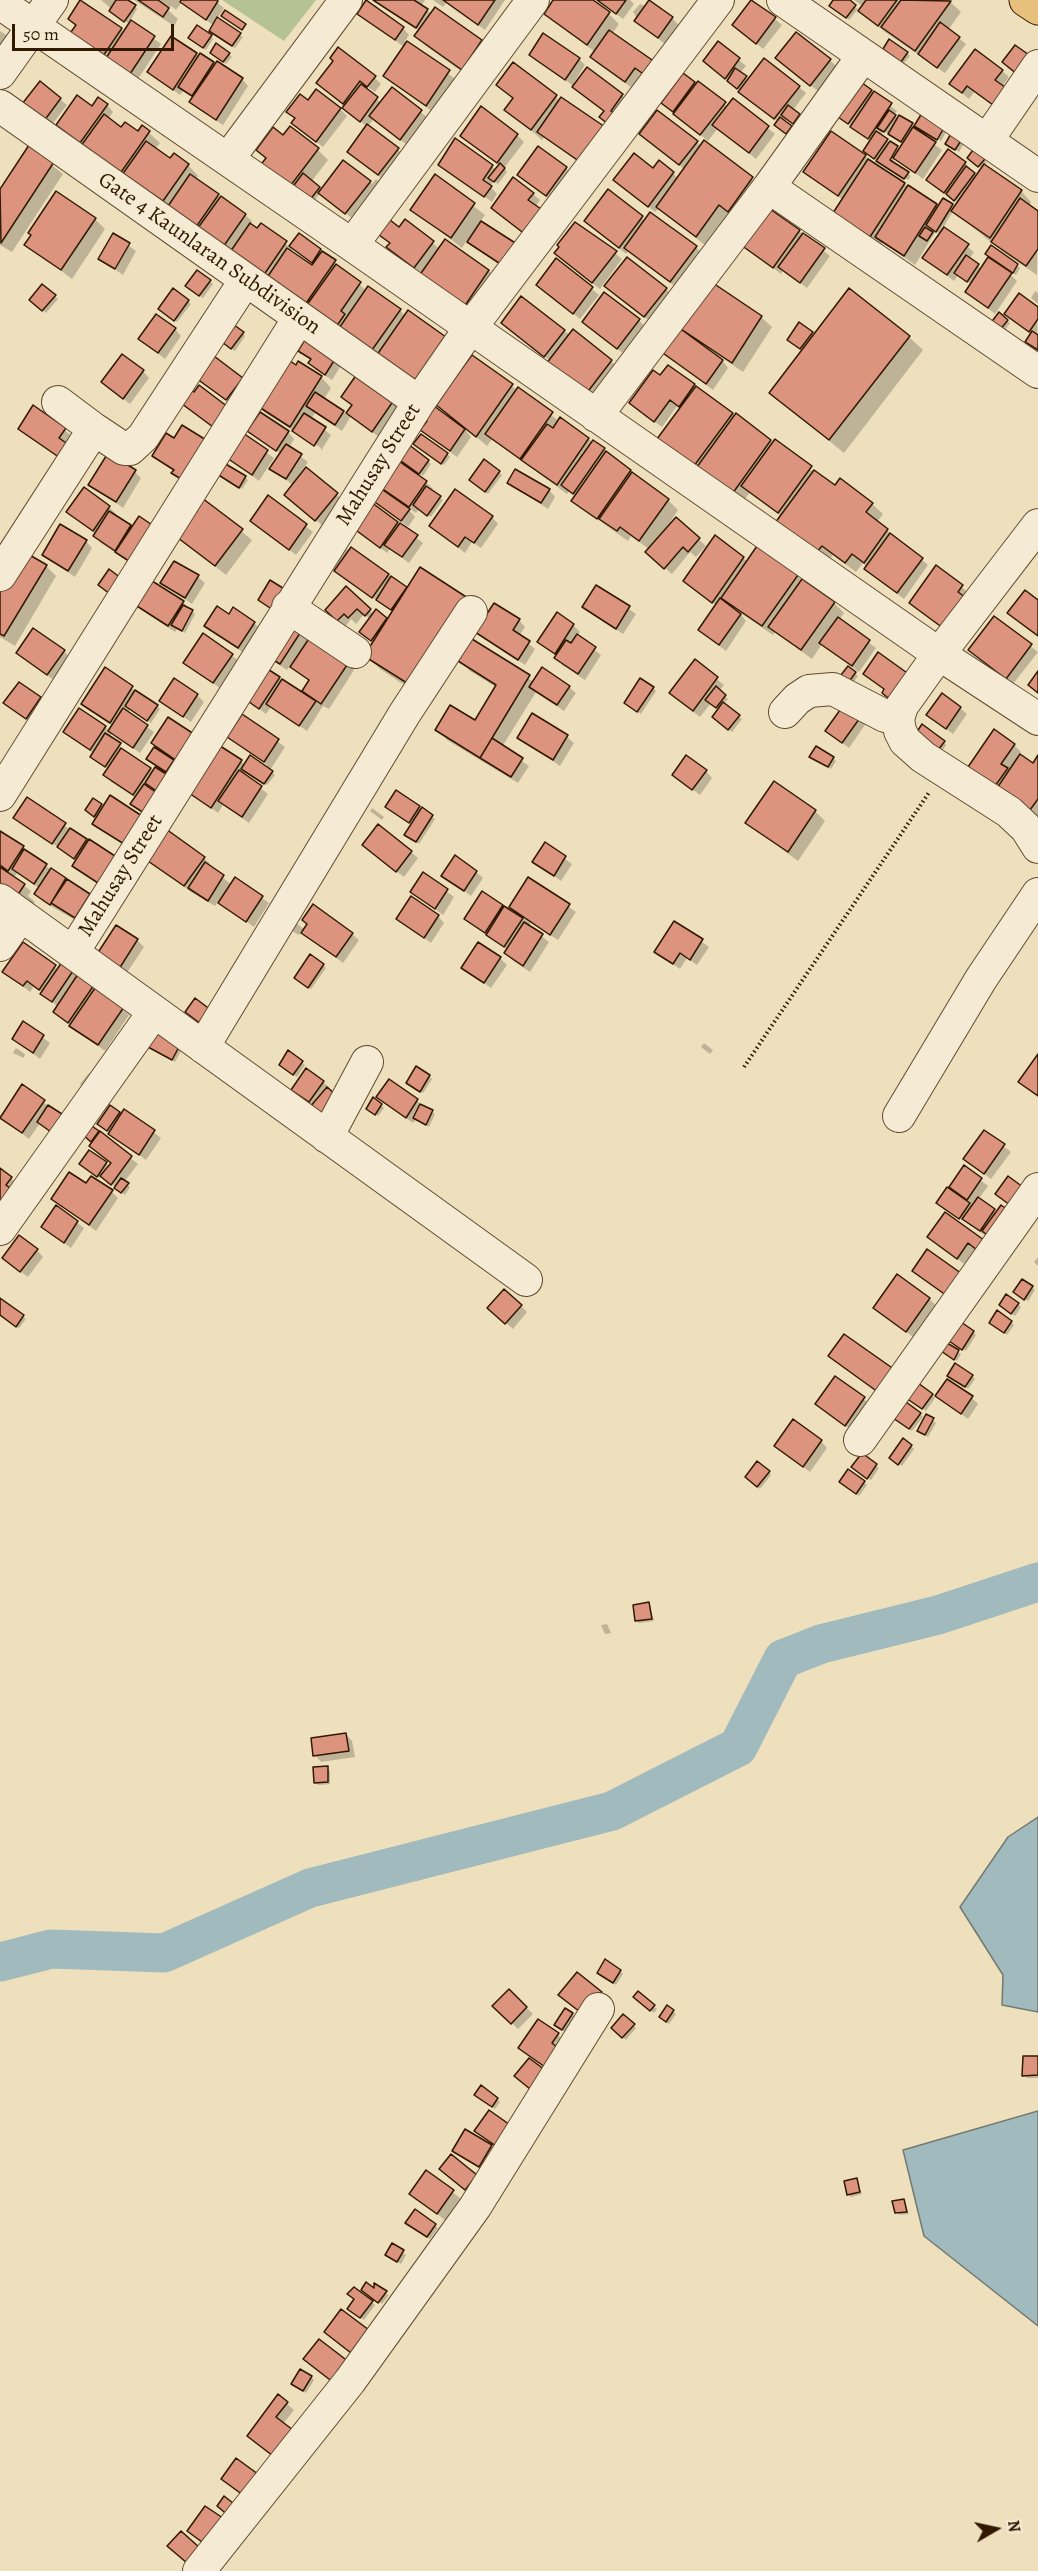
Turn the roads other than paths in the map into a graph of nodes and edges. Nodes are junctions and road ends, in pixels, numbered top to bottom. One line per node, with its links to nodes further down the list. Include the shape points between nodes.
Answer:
1 (52, 0): 9 (street)
2 (346, 0): 15 (street)
3 (533, 0): 18 (street)
4 (718, 0): 21 (street, Mahusay Street)
5 (783, 0): 10 (street)
6 (1026, 0): 8 (main road)
7 (0, 3): 9 (street)
8 (1038, 8)
9 (33, 26): 12 (street); 15 (street)
10 (863, 56): 14 (street); 17 (street)
11 (1038, 66): 14 (street)
12 (0, 73)
13 (3, 116): 19 (street, Gate 4 Kaunlaran Subdivision)
14 (988, 139): 16 (street)
15 (228, 159): 18 (street)
16 (1038, 176)
17 (769, 187): 22 (street); 25 (street)
18 (352, 245): 21 (street)
19 (245, 281): 20 (street, Gate 4 Kaunlaran Subdivision); 26 (street, via 136,445 124,449)
20 (299, 318): 24 (street, Gate 4 Kaunlaran Subdivision); 36 (street)
21 (471, 327): 24 (street, Mahusay Street); 25 (street)
22 (1038, 372)
23 (58, 402): 26 (street)
24 (419, 402): 29 (street, Mahusay Street)
25 (596, 416): 32 (street)
26 (94, 429): 28 (street)
27 (1038, 525): 32 (street)
28 (0, 575)
29 (288, 608): 31 (street); 41 (street, Mahusay Street)
30 (471, 612): 43 (street, via 405,713)
31 (355, 652)
32 (939, 654): 34 (street, via 902,706); 35 (street)
33 (785, 712): 34 (street, via 809,692 833,689)
34 (898, 719): 37 (street, via 905,741 1009,812)
35 (1038, 719)
36 (0, 795)
37 (1038, 847)
38 (1038, 894): 45 (street, via 981,979)
39 (10, 908): 40 (street); 41 (street)
40 (0, 945)
41 (73, 952): 42 (street)
42 (154, 1012): 43 (street); 48 (street)
43 (203, 1047): 46 (street)
44 (367, 1062): 46 (street)
45 (899, 1116)
46 (327, 1137): 49 (street)
47 (1038, 1189): 50 (street)
48 (0, 1229)
49 (526, 1280)
50 (860, 1440)
51 (598, 2009): 52 (street, via 468,2217 350,2381)
52 (199, 2571)

